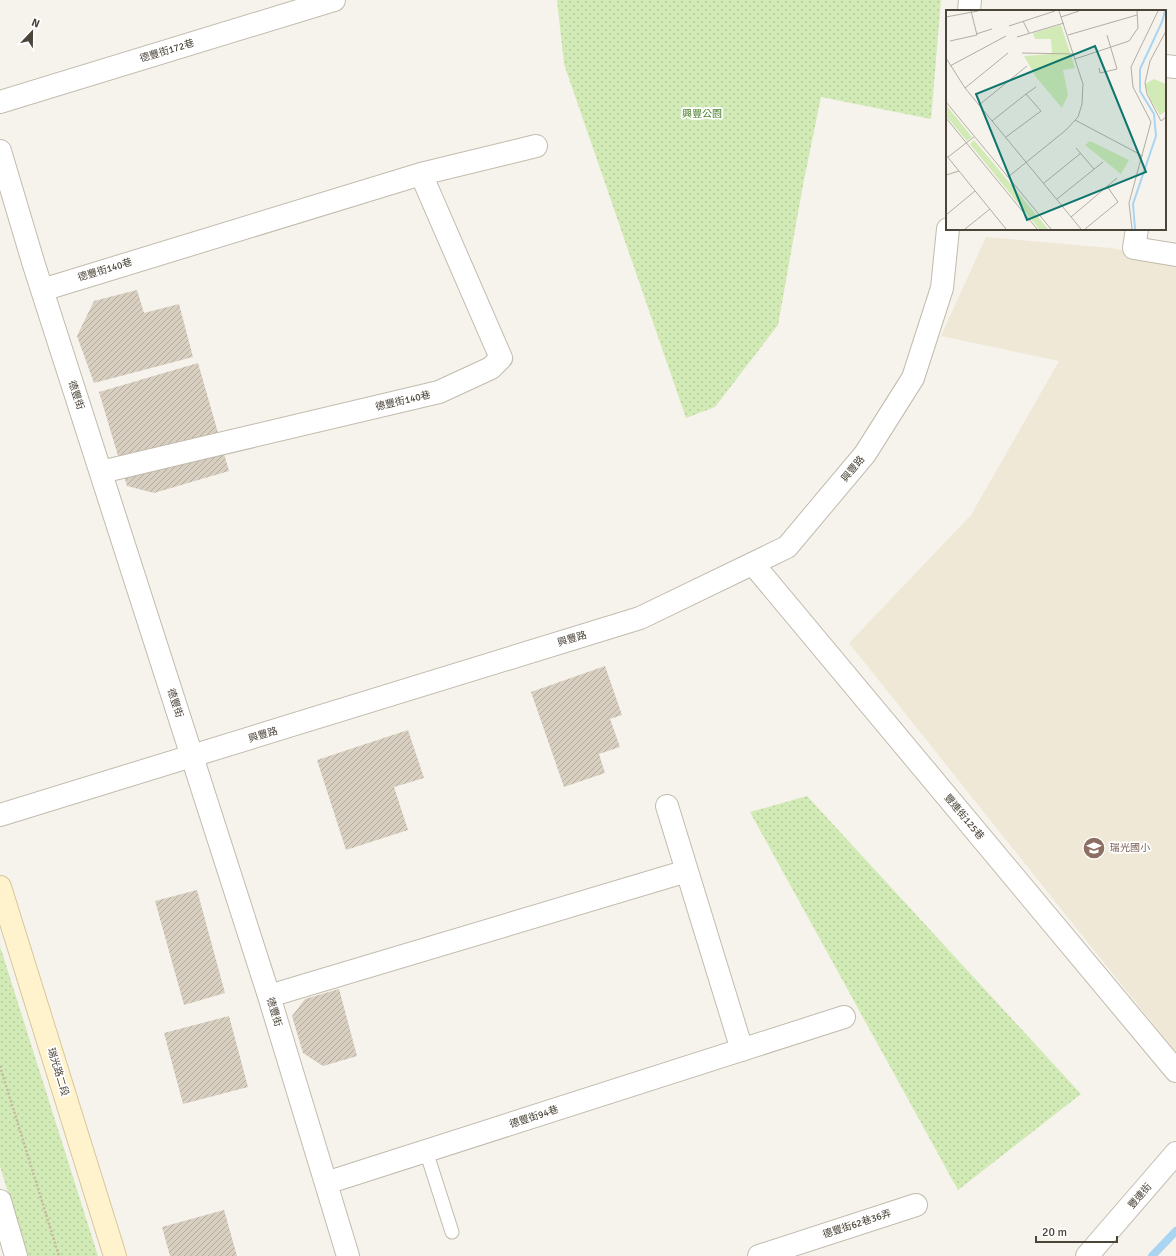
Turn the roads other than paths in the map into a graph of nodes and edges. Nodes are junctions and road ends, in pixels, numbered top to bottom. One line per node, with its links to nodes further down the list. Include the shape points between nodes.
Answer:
1 (334, 0): 6 (street, 德豐街172巷)
2 (970, 0): 3 (street)
3 (969, 10)
4 (1166, 66): 5 (street)
5 (1176, 67)
6 (0, 102)
7 (536, 146): 9 (street, 德豐街140巷)
8 (0, 151): 13 (street, 德豐街)
9 (421, 174): 13 (street, 德豐街140巷); 14 (street, 德豐街140巷, via 501,358 492,368 438,392)
10 (948, 230): 15 (street, 興豐路, via 942,288 913,378 865,454 787,547)
11 (1137, 230): 12 (street, via 1134,248)
12 (1176, 255)
13 (42, 290): 14 (street, 德豐街)
14 (101, 472): 16 (street, 德豐街)
15 (753, 564): 16 (street, 興豐路, via 640,618); 24 (street, 豐連街125巷)
16 (192, 756): 18 (street, 興豐路); 21 (street, 德豐街)
17 (667, 806): 19 (street)
18 (0, 815)
19 (687, 871): 21 (street); 23 (street)
20 (0, 888): 33 (street, 瑞光路二段)
21 (269, 996): 27 (street, 德豐街)
22 (844, 1017): 23 (street, 德豐街94巷)
23 (742, 1050): 25 (street, 德豐街94巷)
24 (1176, 1071)
25 (426, 1151): 27 (street, 德豐街94巷); 30 (lane)
26 (1176, 1153): 36 (street, 豐連街)
27 (326, 1183): 34 (street, 德豐街)
28 (0, 1202): 32 (street)
29 (916, 1205): 31 (street, 德豐街62巷36弄)
30 (452, 1232)
31 (800, 1250): 35 (street, 德豐街62巷36弄)
32 (16, 1256)
33 (115, 1256)
34 (348, 1256)
35 (759, 1256)
36 (1087, 1256)

